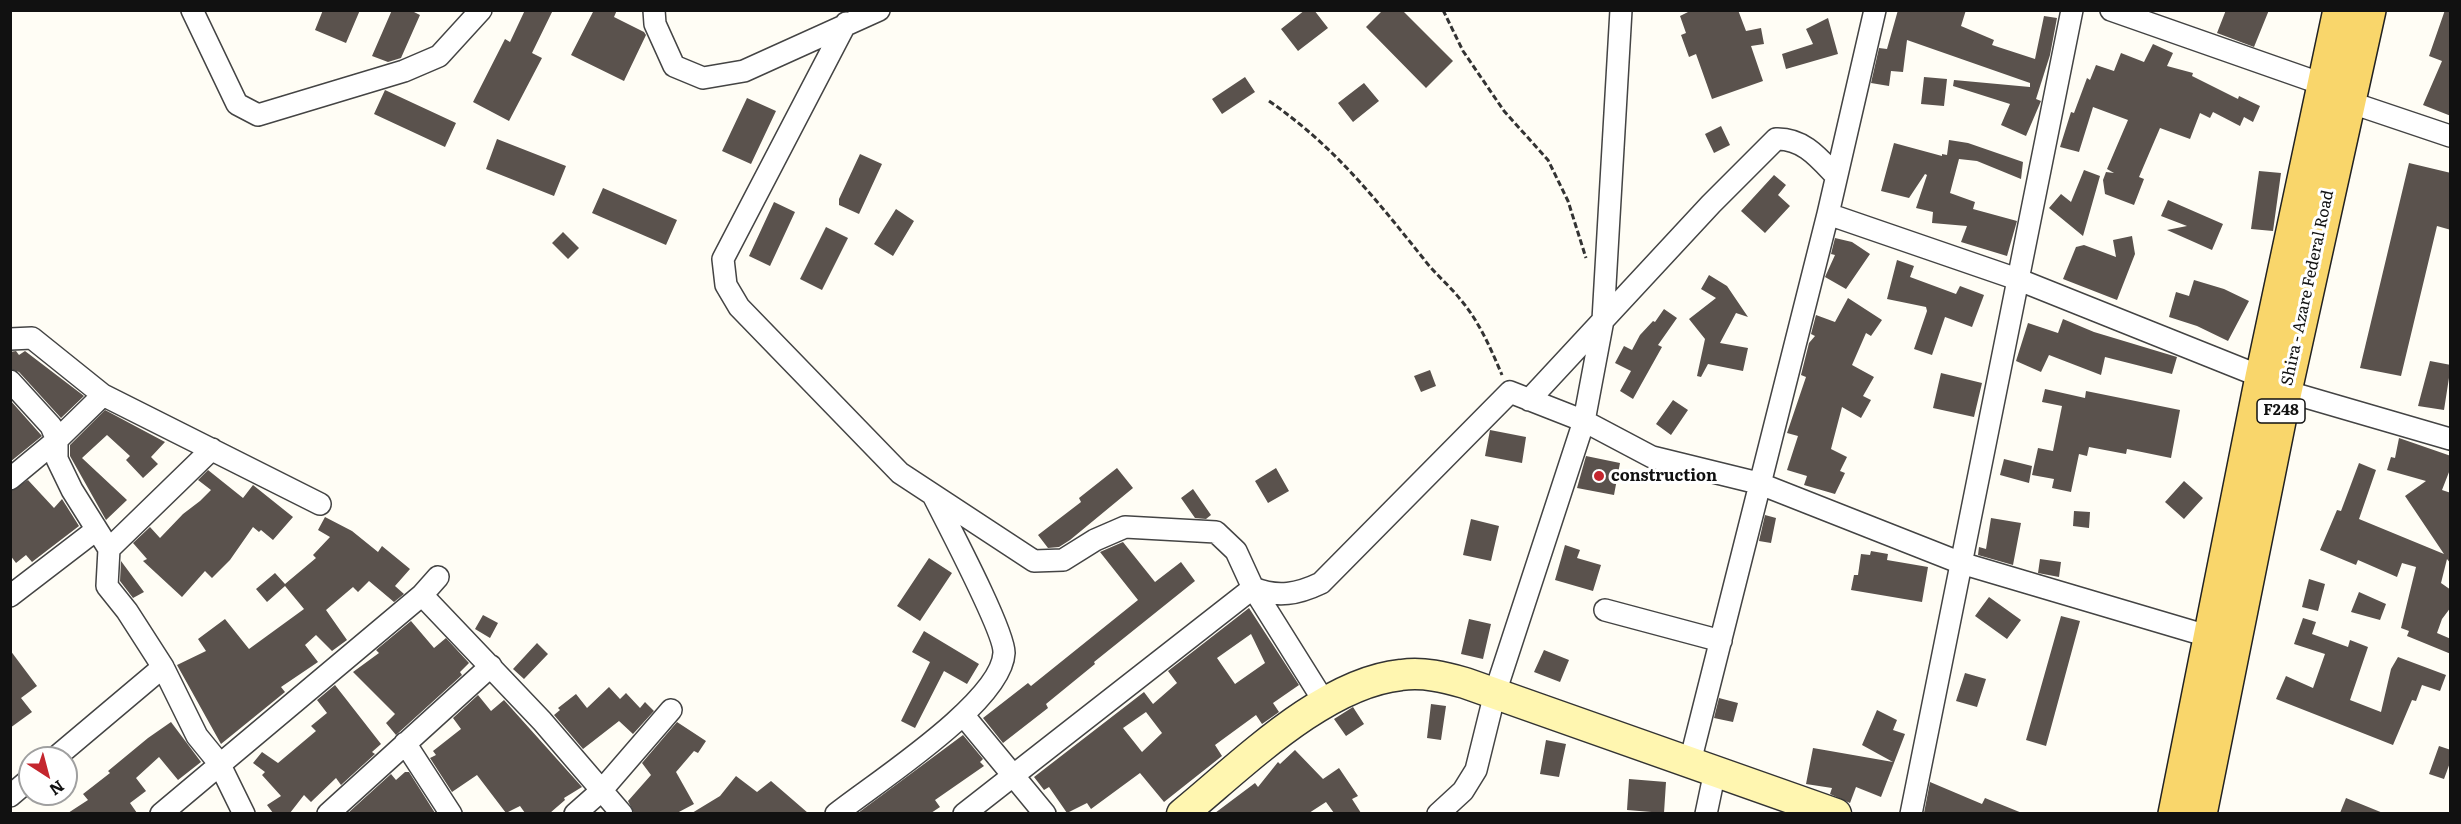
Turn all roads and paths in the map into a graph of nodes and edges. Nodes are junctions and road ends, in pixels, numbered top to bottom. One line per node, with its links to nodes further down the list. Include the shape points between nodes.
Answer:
1 (192, 10): 2 (street, via 237,104 258,115 404,71 439,56)
2 (481, 10)
3 (654, 10): 12 (street, via 655,24 674,66 703,78 744,70)
4 (879, 10): 12 (street)
5 (1443, 10): 18 (path, via 1463,51 1504,111 1548,160 1568,201)
6 (1620, 10): 20 (street)
7 (1875, 10): 16 (street)
8 (2072, 10): 19 (street)
9 (2111, 10): 13 (street)
10 (2340, 10): 13 (main road, Shira - Azare Federal Road / F248)
11 (2369, 10): 13 (main road, Shira - Azare Federal Road / F248)
12 (846, 23): 32 (street, via 723,259 726,285 739,307 884,457 900,473)
13 (2337, 93): 15 (street); 23 (main road, Shira - Azare Federal Road / F248)
14 (1269, 101): 25 (path, via 1306,127 1357,176 1430,267 1461,299)
15 (2451, 136)
16 (1836, 176): 17 (street); 20 (street, via 1809,148 1788,139 1776,139)
17 (1828, 214): 19 (street); 31 (street)
18 (1588, 264)
19 (2017, 279): 23 (street); 36 (street)
20 (1603, 320): 25 (street); 26 (street)
21 (10, 339): 24 (street, via 32,338)
22 (10, 381): 28 (street, via 51,426)
23 (2274, 384): 27 (street); 42 (main road, Shira - Azare Federal Road / F248); 71 (main road, Shira - Azare Federal Road / F248)
24 (103, 395): 28 (street); 29 (street)
25 (1519, 396): 26 (street); 38 (street, via 1322,582 1302,592 1270,595)
26 (1584, 421): 31 (street, via 1652,457); 46 (street)
27 (2451, 439)
28 (57, 440): 30 (street); 34 (street, via 57,459)
29 (212, 449): 33 (street); 35 (street)
30 (10, 479)
31 (1758, 483): 36 (street); 43 (street)
32 (933, 494): 38 (street, via 1034,561 1063,560 1125,527 1216,532 1236,551); 49 (street, via 1005,651 1001,670)
33 (320, 504)
34 (96, 530): 35 (street); 40 (street)
35 (109, 549): 45 (street, via 107,586)
36 (1961, 563): 42 (street); 69 (street)
37 (438, 577): 39 (street)
38 (1253, 588): 47 (street); 54 (street)
39 (422, 595): 44 (street); 52 (street)
40 (10, 597)
41 (1605, 610): 43 (street)
42 (2211, 636): 70 (main road, Shira - Azare Federal Road / F248)
43 (1721, 641): 53 (street)
44 (491, 666): 50 (street); 55 (street)
45 (163, 667): 51 (street); 52 (street, via 197,736)
46 (1495, 693): 47 (street, via 1434,675 1402,675 1366,683); 53 (street); 66 (street, via 1476,770 1463,791)
47 (1325, 703): 65 (street)
48 (670, 710): 55 (street)
49 (964, 716): 54 (street); 62 (street)
50 (405, 743): 58 (street); 59 (street)
51 (69, 746)
52 (219, 763): 56 (street); 57 (street)
53 (1702, 767): 67 (street); 68 (street)
54 (1013, 777): 63 (street); 64 (street)
55 (601, 791): 60 (street); 61 (street)
56 (160, 813)
57 (244, 813)
58 (328, 813)
59 (451, 813)
60 (575, 813)
61 (622, 813)
62 (839, 813)
63 (964, 813)
64 (1045, 813)
65 (1182, 813)
66 (1438, 813)
67 (1706, 813)
68 (1836, 813)
69 (1911, 813)
70 (2175, 813)
71 (2200, 813)

